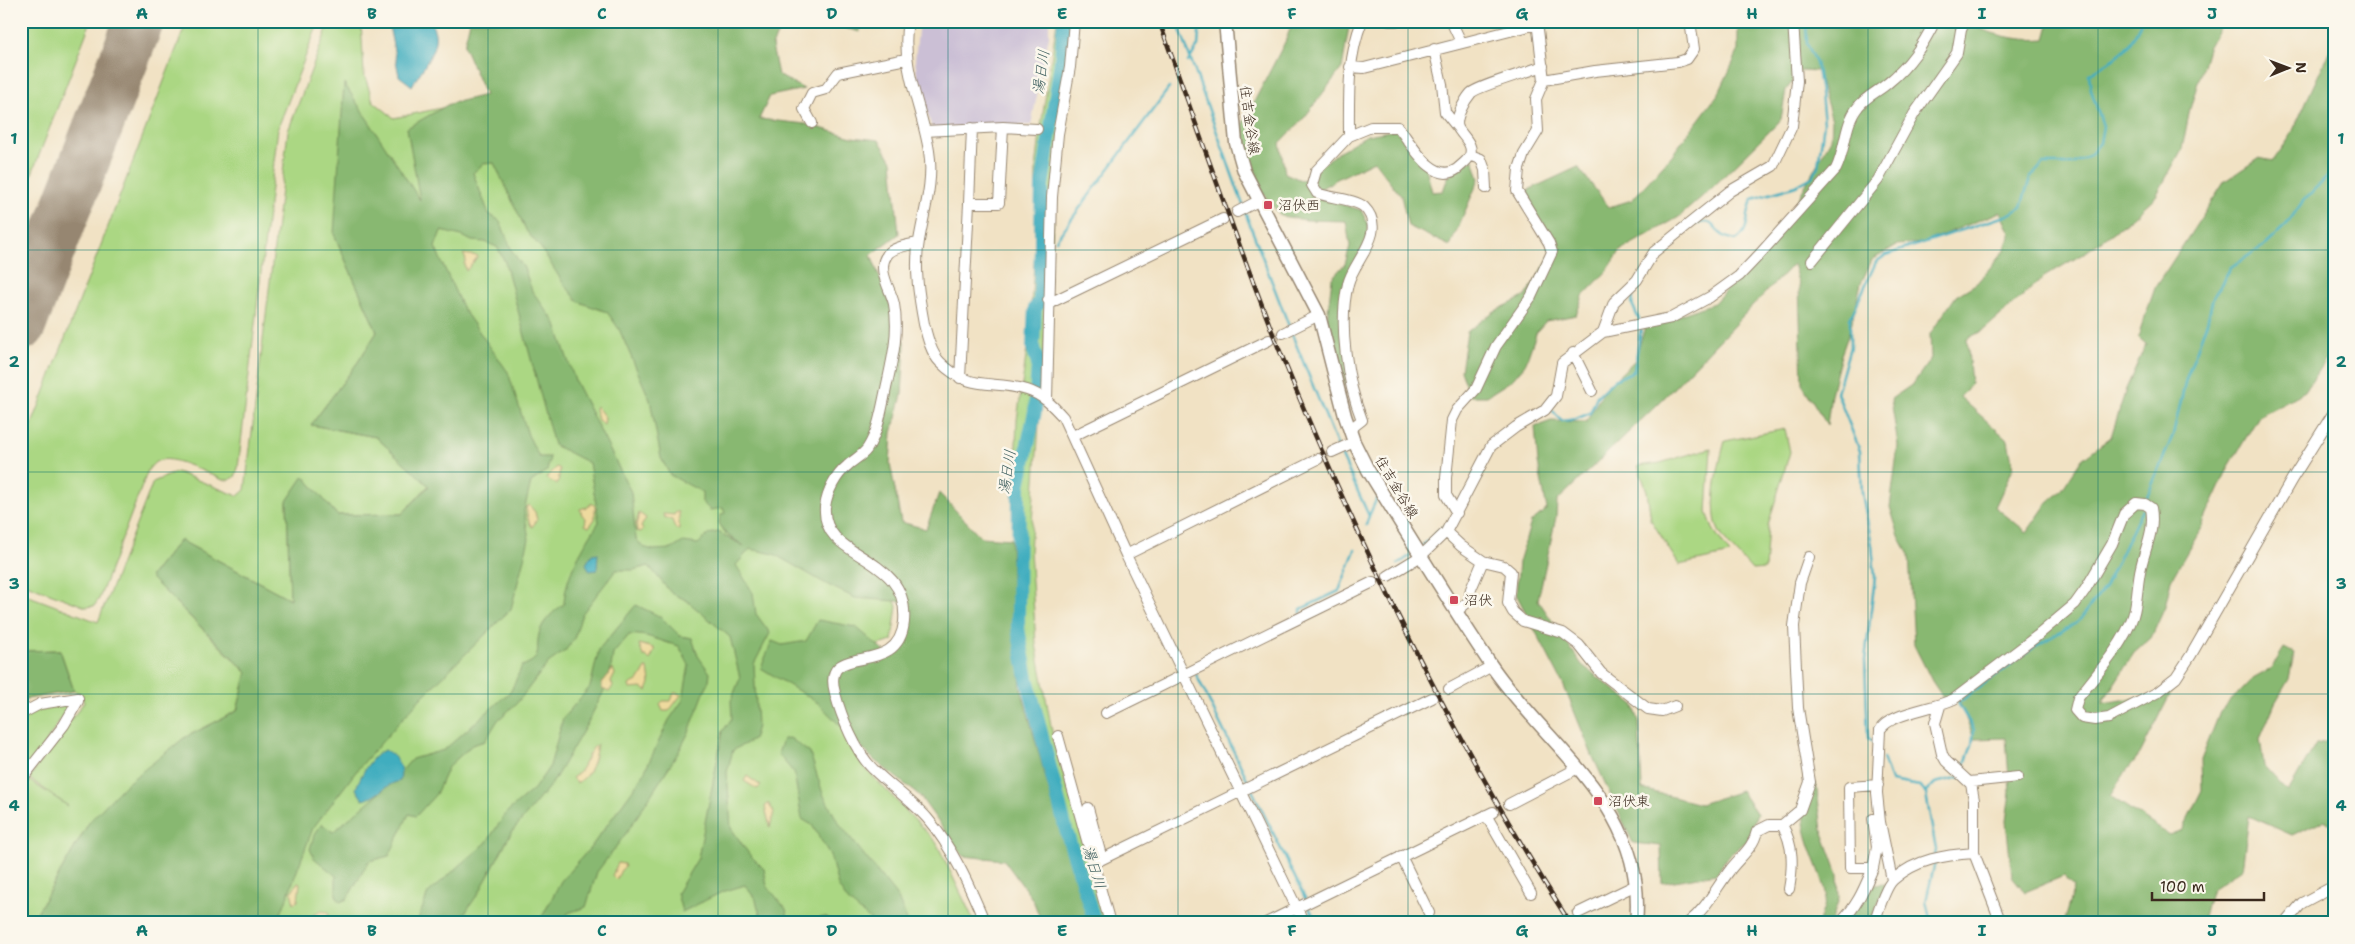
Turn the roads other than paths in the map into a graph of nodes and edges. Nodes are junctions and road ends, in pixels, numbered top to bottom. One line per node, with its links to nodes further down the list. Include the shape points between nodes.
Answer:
1 (908, 21): 15 (street)
2 (1074, 21): 34 (street, via 1058,134)
3 (1225, 21): 28 (main road, 住吉金谷線, via 1236,143)
4 (1362, 21): 17 (street)
5 (1389, 21): 6 (street)
6 (1396, 21)
7 (1451, 21): 13 (street)
8 (1690, 21): 18 (street, via 1694,49 1687,59)
9 (1794, 21): 36 (street, via 1797,81 1792,126 1773,166 1724,195 1654,252 1637,280 1614,302)
10 (1935, 21): 36 (street, via 1922,48 1907,65 1858,105 1836,169 1739,276 1710,297 1671,318)
11 (1965, 21): 33 (street, via 1957,53 1914,114 1878,180)
12 (1537, 23): 13 (street); 16 (street)
13 (1460, 42): 14 (street)
14 (1434, 49): 17 (street, via 1364,68); 21 (street, via 1445,112)
15 (906, 59): 19 (street, via 838,73 826,89 812,93 804,109); 24 (street)
16 (1543, 66): 18 (street); 21 (street, via 1473,92)
17 (1350, 67): 25 (street)
18 (1544, 80): 48 (street, via 1536,99 1538,131 1524,154 1517,191 1552,252 1532,296 1496,346 1476,389 1452,420 1446,495)
19 (812, 123)
20 (1003, 127): 22 (street); 23 (street); 29 (street, via 999,204)
21 (1457, 127): 26 (street, via 1470,147)
22 (972, 128): 24 (street); 29 (street)
23 (1037, 129)
24 (925, 131): 32 (street, via 930,172)
25 (1349, 136): 26 (street, via 1371,128 1398,127 1423,160 1442,173 1453,172); 45 (street, via 1316,171 1312,185 1316,193 1323,196 1359,204 1365,208 1372,223 1371,240 1348,282 1345,302 1344,325 1352,394 1362,420)
26 (1470, 155): 27 (street, via 1481,159)
27 (1486, 188)
28 (1258, 201): 30 (street); 35 (main road, 住吉金谷線)
29 (970, 203): 40 (street)
30 (1237, 212)
31 (1223, 219): 34 (street, via 1056,300)
32 (918, 243): 40 (street, via 917,282 927,338 938,360); 88 (street, via 894,249 884,262 883,272 896,322 896,343 878,422 865,452 845,467 833,482 825,509 830,531 847,548 887,574 897,585 904,605 902,636 888,652 841,664 834,673 834,691 843,718 861,753 871,768 936,829 960,868)
33 (1812, 261)
34 (1048, 300): 42 (street)
35 (1319, 315): 37 (street); 45 (main road, 住吉金谷線)
36 (1603, 332): 39 (street)
37 (1283, 333)
38 (1269, 340): 44 (street)
39 (1572, 353): 41 (street); 48 (street, via 1562,363 1556,396 1545,410 1491,446)
40 (960, 378): 42 (street, via 972,383 1018,388)
41 (1592, 391)
42 (1045, 399): 44 (street, via 1063,417)
43 (2334, 412): 62 (street, via 2192,655 2176,678 2158,692 2109,718 2082,718 2075,710 2078,698 2123,636 2133,616 2153,522 2151,508 2136,503 2124,514 2112,544 2075,604 1994,670)
44 (1073, 436): 50 (street)
45 (1352, 436): 46 (street); 51 (main road, 住吉金谷線, via 1368,470)
46 (1336, 450)
47 (1318, 459): 50 (street)
48 (1457, 513): 49 (street)
49 (1446, 532): 51 (street); 53 (street)
50 (1126, 555): 58 (street)
51 (1421, 556): 54 (street); 56 (main road, 住吉金谷線)
52 (1809, 557): 74 (street, via 1800,583 1794,626 1798,708 1810,782 1800,810)
53 (1483, 561): 56 (street, via 1469,601); 61 (street, via 1504,566 1511,572 1508,603 1523,621 1563,632 1579,645 1601,673 1648,709)
54 (1388, 576)
55 (1373, 582): 58 (street)
56 (1456, 612): 57 (main road, 住吉金谷線)
57 (1492, 666): 59 (street); 66 (main road, 住吉金谷線)
58 (1185, 675): 63 (street); 71 (street)
59 (1449, 689)
60 (1432, 698): 71 (street)
61 (1676, 706)
62 (1940, 706): 67 (street, via 1936,723 1942,754 1946,762); 70 (street, via 1895,717 1883,724)
63 (1106, 712)
64 (21, 714): 69 (street, via 40,704 78,698 64,725)
65 (1058, 736): 78 (street)
66 (1578, 768): 72 (street); 81 (main road, 住吉金谷線, via 1600,794 1615,819 1630,855)
67 (1964, 776): 68 (street); 75 (street, via 1974,800)
68 (2018, 778)
69 (21, 780)
70 (1874, 785): 79 (street, via 1877,846); 79 (street, via 1849,787 1850,868); 80 (street)
71 (1247, 789): 77 (street); 85 (street)
72 (1509, 804)
73 (1088, 808): 77 (street)
74 (1782, 825): 83 (street, via 1790,837 1793,859); 93 (street, via 1769,825 1757,831 1755,840 1729,870 1700,914)
75 (1974, 853): 80 (street, via 1935,858); 96 (street)
76 (1401, 856): 84 (street, via 1490,813); 85 (street); 86 (street)
77 (1102, 859): 78 (street)
78 (1092, 864): 89 (street)
79 (1873, 868): 94 (street, via 1851,912)
80 (1892, 880): 95 (street)
81 (1636, 885): 87 (street); 92 (main road, 住吉金谷線)
82 (2334, 886): 97 (street, via 2302,903)
83 (1789, 890)
84 (1531, 893)
85 (1303, 905): 90 (street); 91 (street)
86 (1429, 913)
87 (1578, 913)
88 (985, 923)
89 (1110, 923)
90 (1266, 923)
91 (1304, 923)
92 (1636, 923)
93 (1688, 923)
94 (1840, 923)
95 (1874, 923)
96 (2001, 923)
97 (2285, 923)

